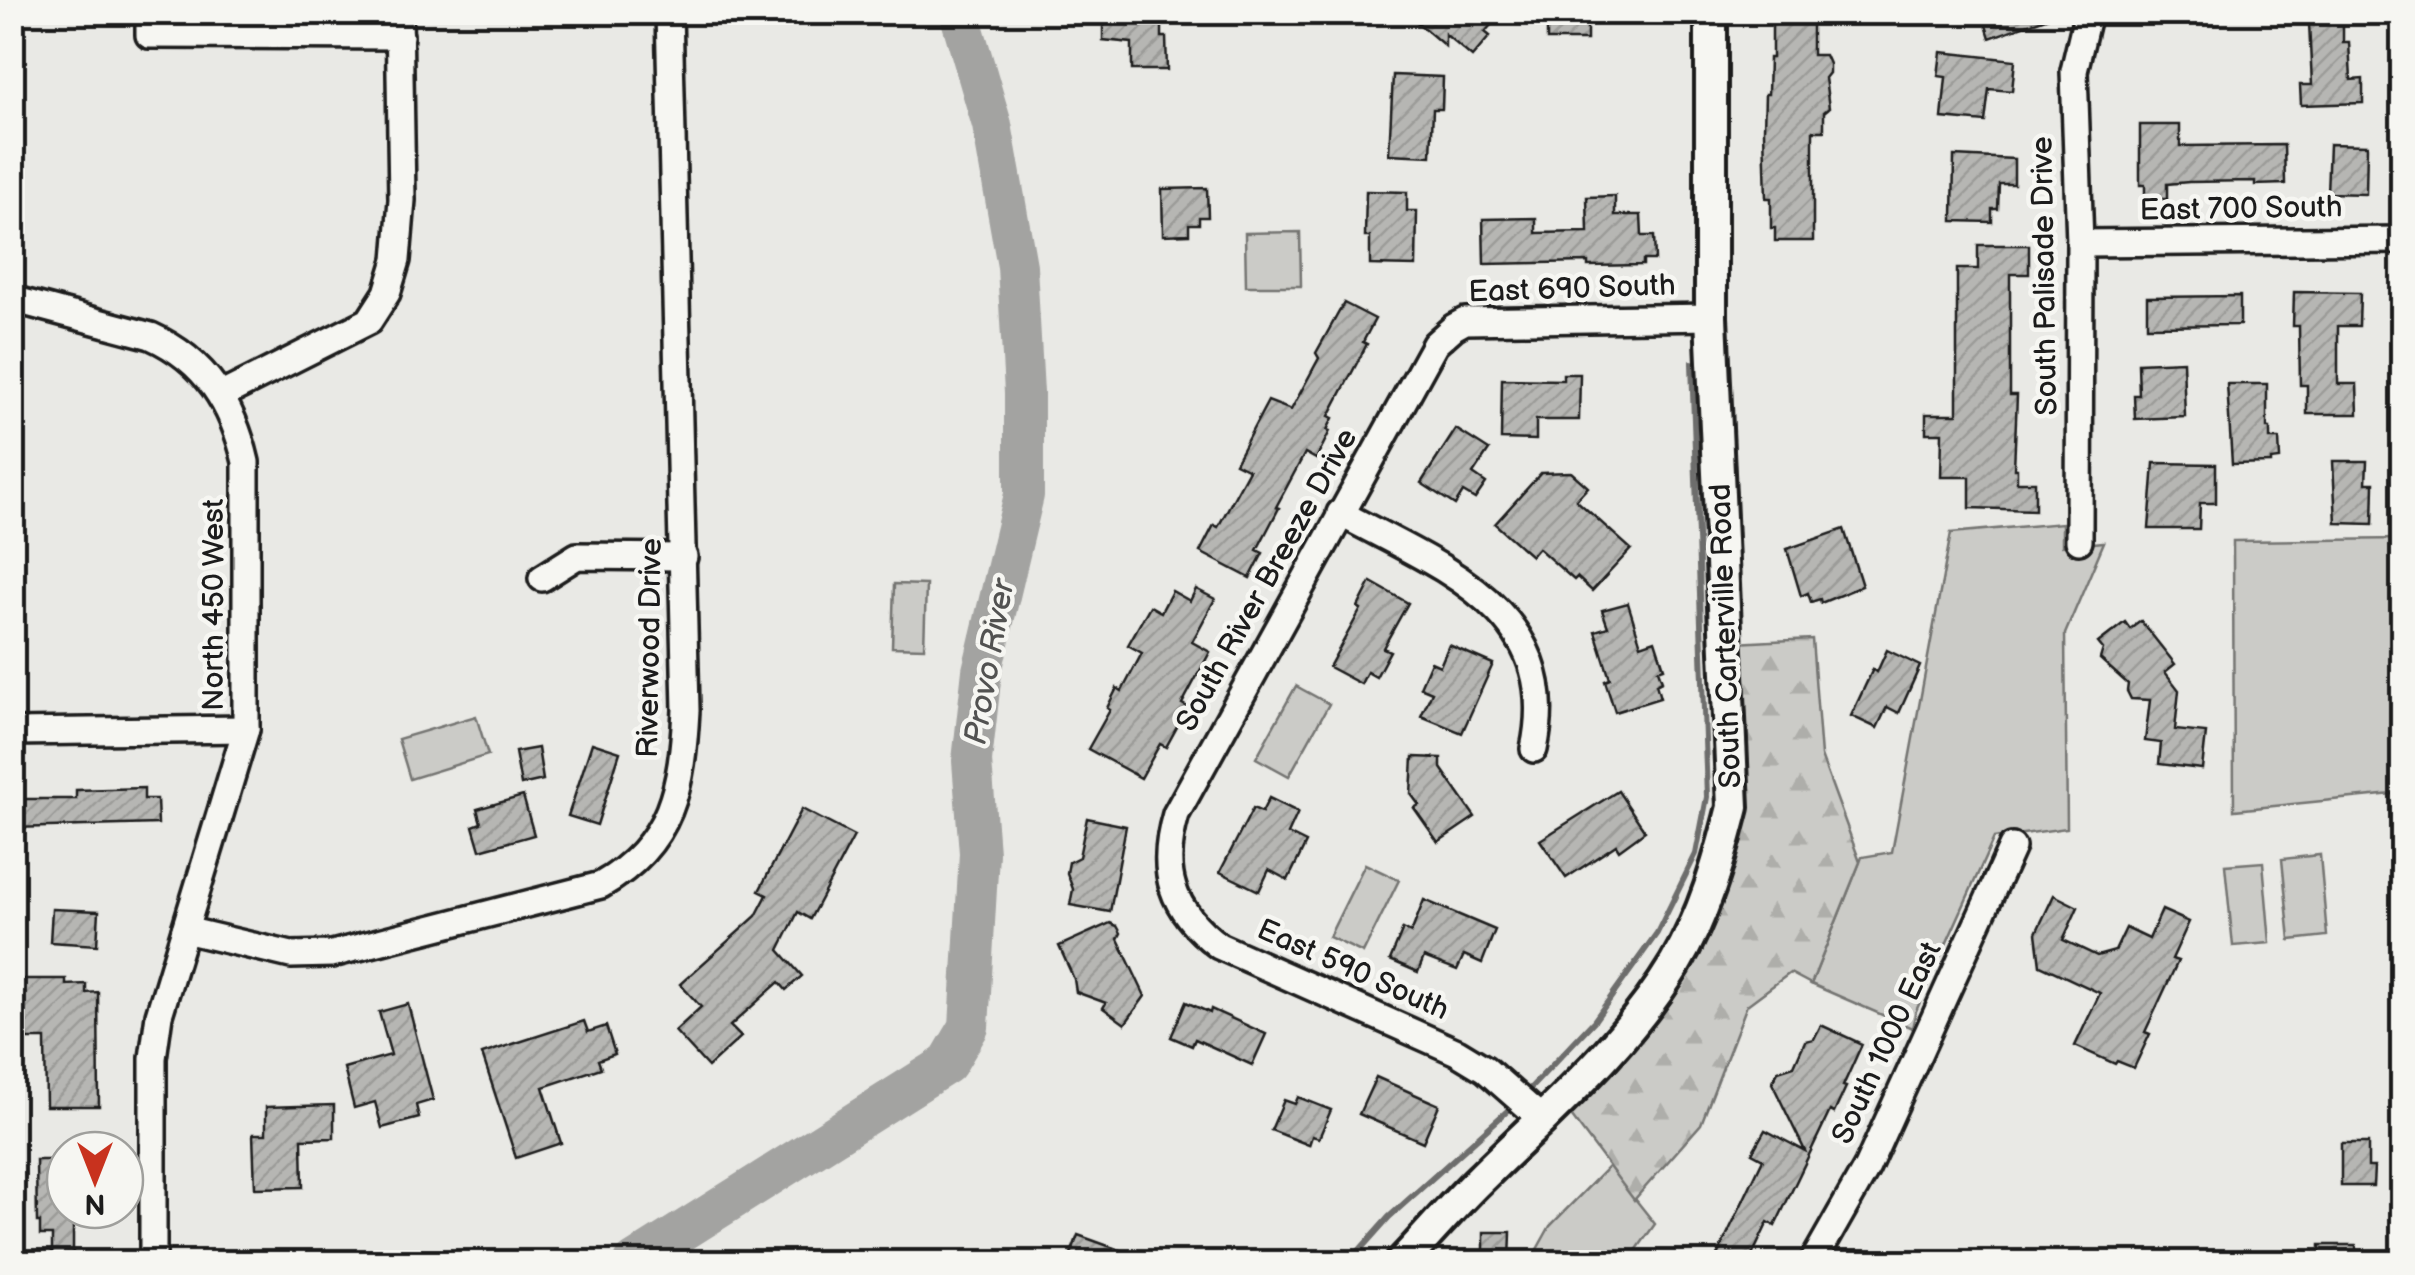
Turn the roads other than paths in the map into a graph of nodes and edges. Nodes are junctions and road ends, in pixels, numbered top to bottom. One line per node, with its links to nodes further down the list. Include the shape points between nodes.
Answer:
1 (669, 12): 14 (street, Riverwood Drive)
2 (1711, 12): 9 (street, South Carterville Road)
3 (2088, 12): 7 (street, South Palisade Drive, via 2074,70)
4 (149, 24): 5 (street)
5 (399, 24): 11 (street, via 402,200 387,293 369,321)
6 (2402, 240): 7 (street, East 700 South)
7 (2080, 243): 13 (street, South Palisade Drive)
8 (12, 299): 11 (street, via 160,340 195,363)
9 (1711, 317): 10 (street, East 690 South, via 1465,321); 22 (street, South Carterville Road, via 1732,807 1712,883 1674,965 1613,1045)
10 (1439, 339): 12 (street, South River Breeze Drive)
11 (222, 395): 16 (street, North 450 West, via 246,462)
12 (1340, 513): 18 (street, via 1472,586 1510,623 1537,680); 20 (street, South River Breeze Drive, via 1176,814)
13 (2079, 541)
14 (684, 557): 15 (street, via 577,556); 21 (street, Riverwood Drive, via 683,764 668,816 636,862 582,892 332,954 291,955)
15 (542, 578)
16 (246, 729): 17 (street); 21 (street, North 450 West)
17 (12, 732)
18 (1534, 748)
19 (2012, 846): 25 (street, South 1000 East, via 1866,1167)
20 (1167, 860): 22 (street, East 590 South, via 1183,912 1220,946 1457,1052)
21 (185, 930): 23 (street, North 450 West, via 152,1058)
22 (1542, 1119): 24 (street, South Carterville Road)
23 (153, 1262)
24 (1402, 1262)
25 (1813, 1262)

